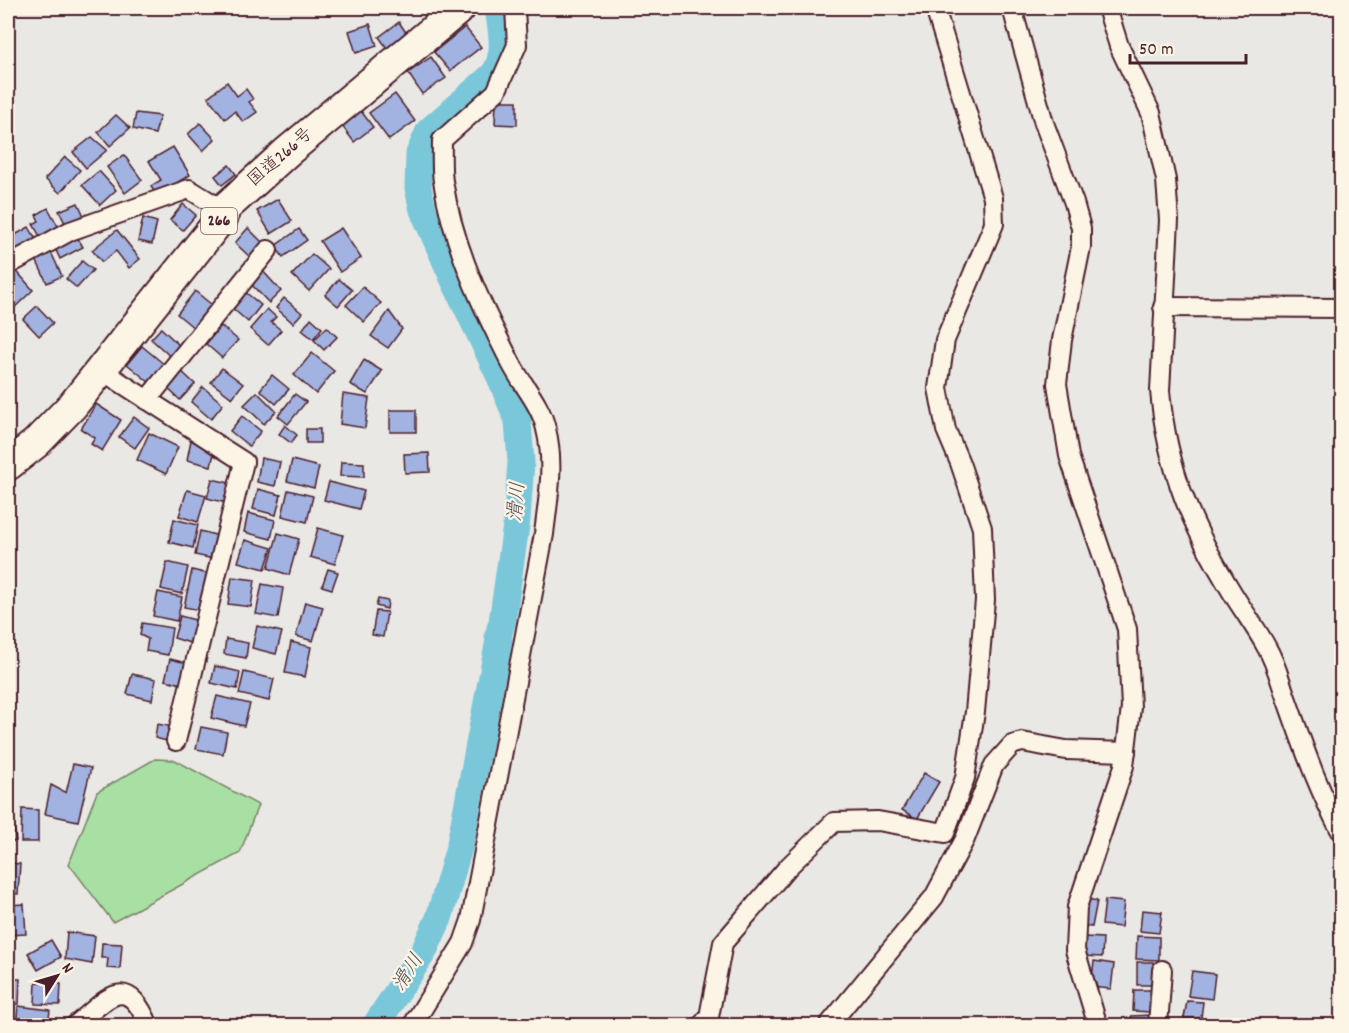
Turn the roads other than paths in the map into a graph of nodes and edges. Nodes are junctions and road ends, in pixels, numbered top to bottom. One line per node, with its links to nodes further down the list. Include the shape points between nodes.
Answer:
1 (460, 8): 6 (highway, 国道266号 / 266)
2 (515, 8): 21 (street, via 517,45 496,92 442,140 442,179 457,242 470,276 546,426 551,474 544,534 471,920 463,943)
3 (935, 8): 22 (street, via 993,198 994,224 945,340 938,388 946,430 982,528 984,548 985,600 965,778 945,833 878,821 834,822 788,867 723,943 710,1017)
4 (1012, 8): 15 (street, via 1044,123 1081,228 1057,384 1069,456 1127,629 1131,707)
5 (1107, 8): 9 (street, via 1119,46 1151,113 1166,180 1169,220)
6 (223, 210): 8 (street, via 189,189 70,231); 11 (highway, 国道266号 / 266, via 223,216)
7 (268, 250): 12 (street)
8 (8, 265)
9 (1163, 307): 10 (street); 16 (street, via 1161,400 1170,458 1180,491 1232,593 1268,649 1312,771)
10 (1341, 308)
11 (101, 370): 12 (street); 13 (highway, 国道266号 / 266, via 57,424)
12 (147, 400): 14 (street, via 244,462)
13 (8, 465)
14 (176, 741)
15 (1126, 752): 23 (street, via 1066,750 1022,742 1012,745 994,765 965,839 934,897); 24 (street, via 1077,907 1075,950)
16 (1337, 817): 17 (street)
17 (1341, 833)
18 (1162, 970): 25 (street)
19 (74, 1026): 20 (street, via 120,993 133,997)
20 (149, 1026)
21 (411, 1026)
22 (701, 1026)
23 (828, 1026)
24 (1098, 1026)
25 (1158, 1026)

